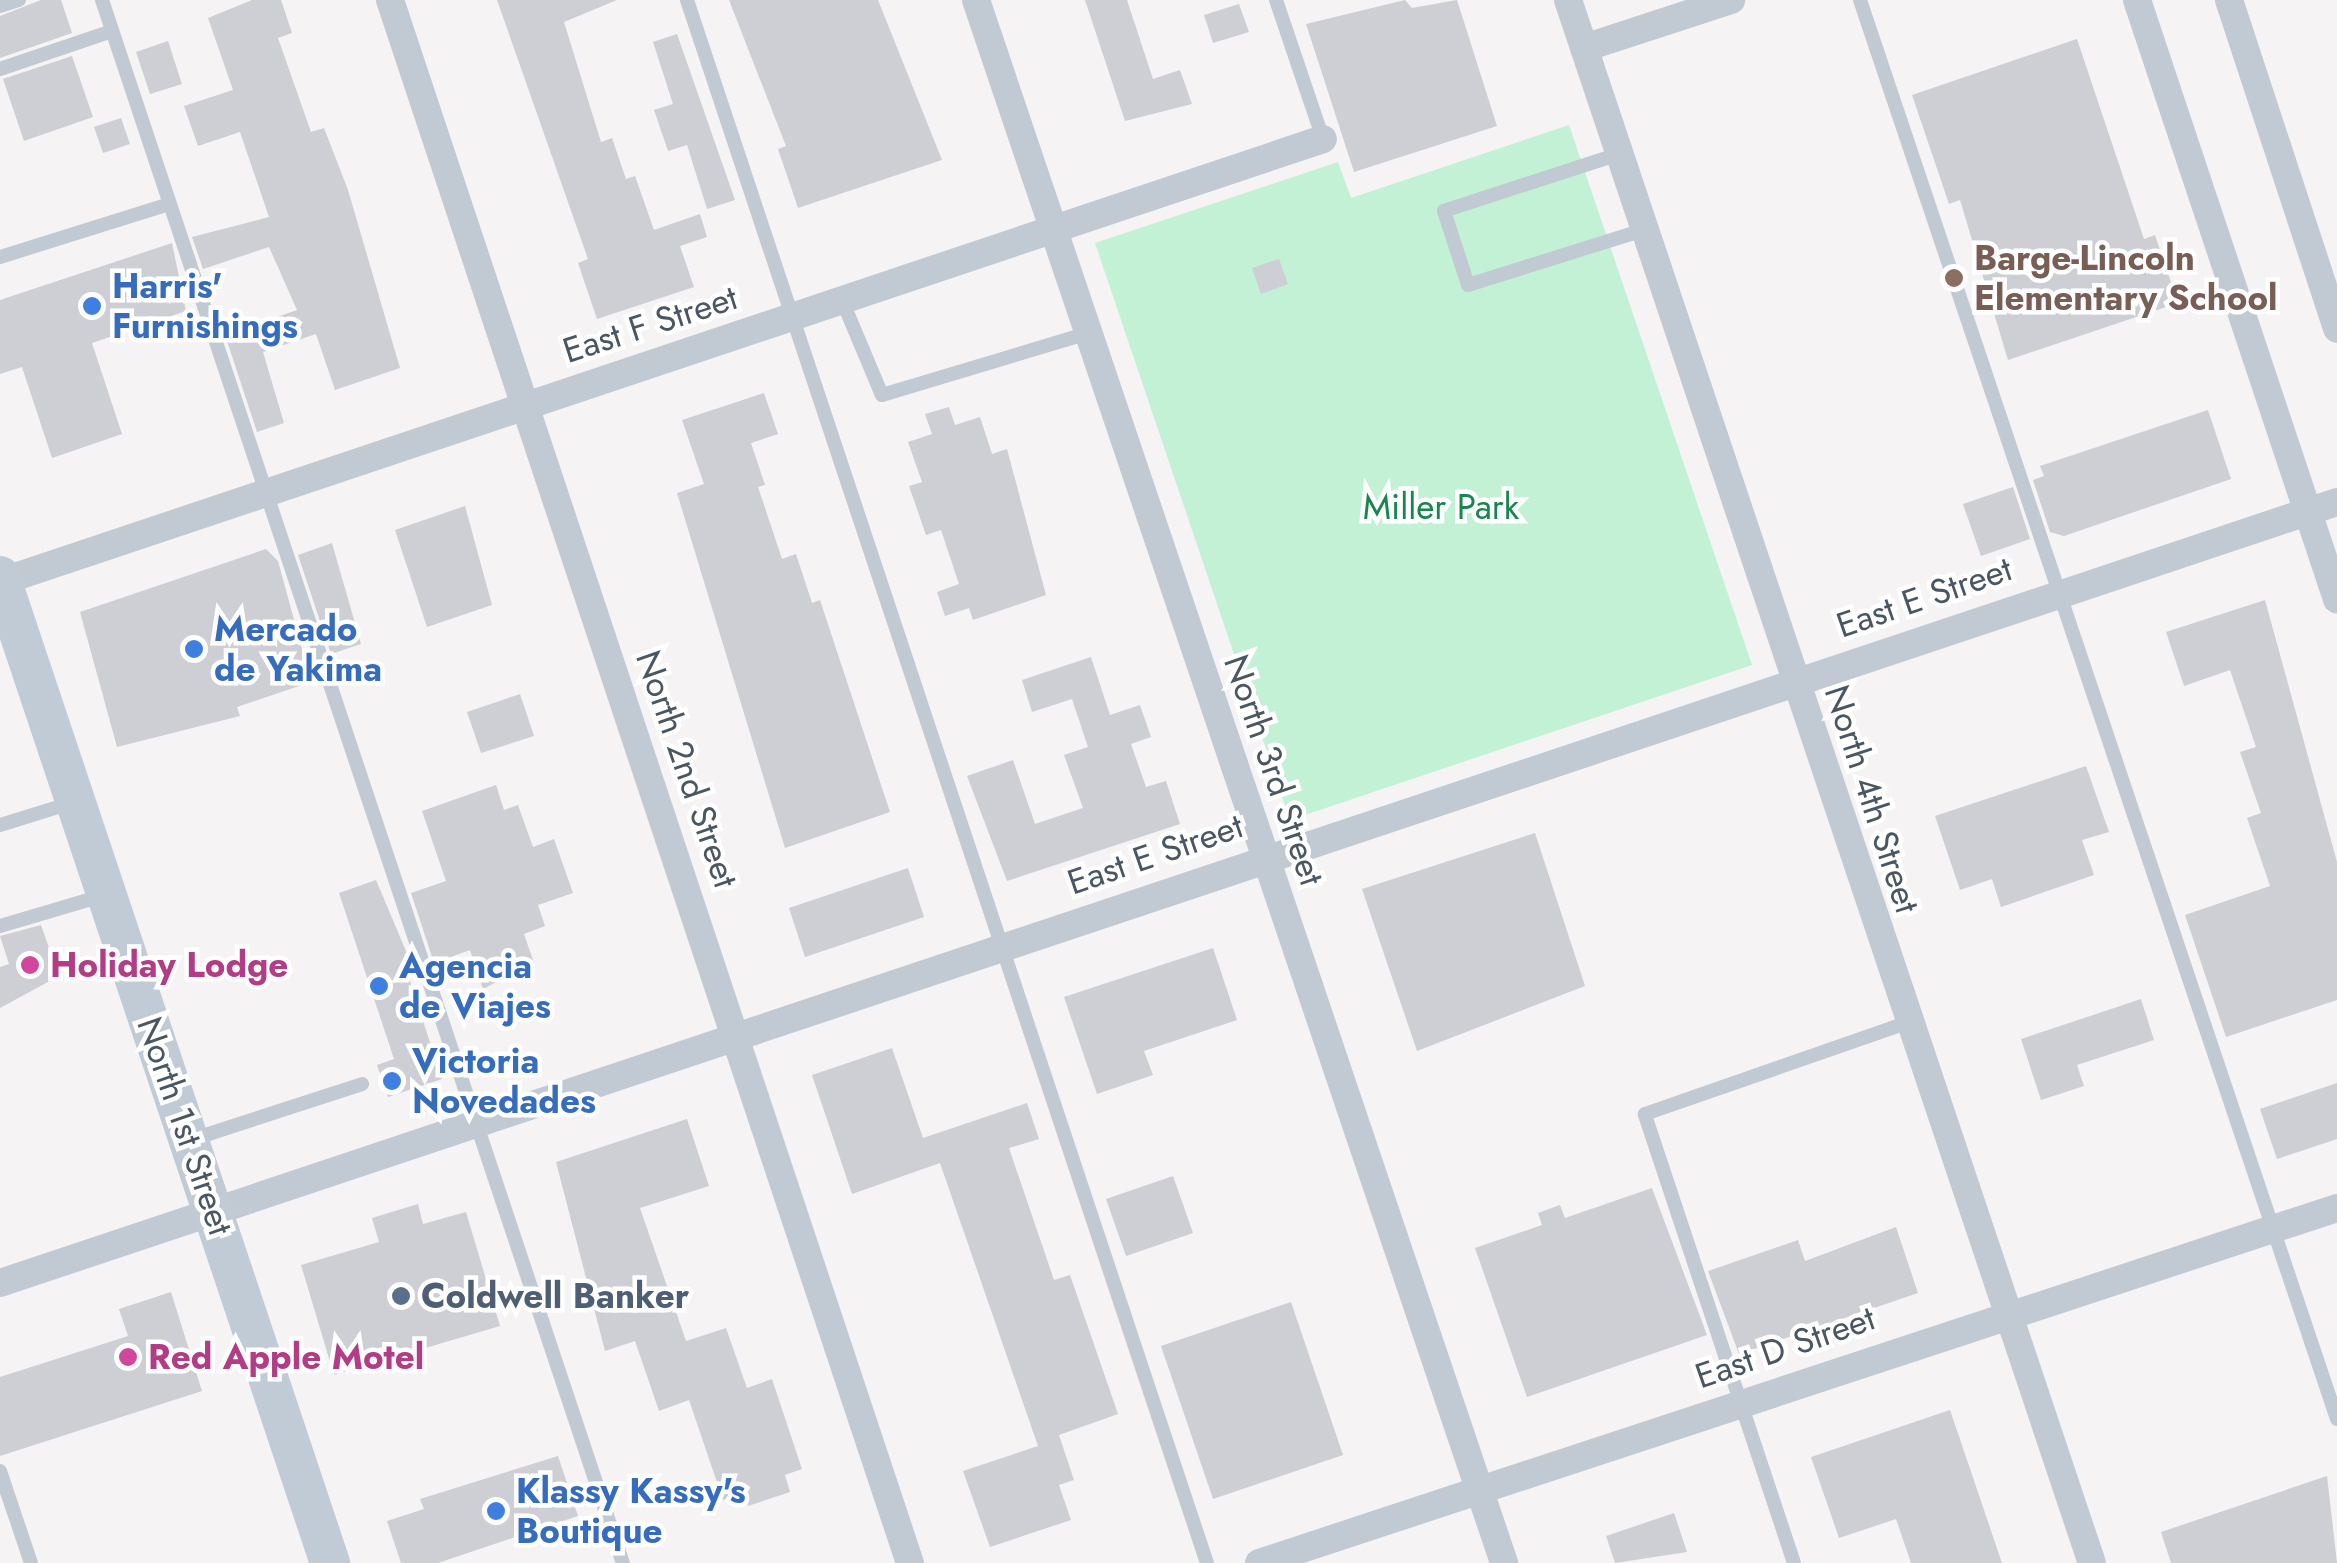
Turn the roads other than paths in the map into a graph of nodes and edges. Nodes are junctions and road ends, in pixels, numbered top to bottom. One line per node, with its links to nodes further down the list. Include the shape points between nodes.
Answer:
1 (19, 0): 12 (lane)
2 (102, 0): 13 (lane)
3 (390, 0): 26 (street, North 2nd Street)
4 (687, 0): 23 (lane)
5 (976, 0): 19 (street, North 3rd Street)
6 (1276, 0): 16 (lane)
7 (1568, 0): 14 (street, North 4th Street)
8 (1731, 0): 14 (street)
9 (1860, 0): 31 (lane)
10 (2136, 0): 29 (street)
11 (2229, 0): 24 (street)
12 (0, 6)
13 (112, 31): 15 (lane); 18 (lane)
14 (1584, 48): 17 (street, North 4th Street)
15 (0, 69)
16 (1323, 138): 19 (street, East F Street)
17 (1619, 154): 20 (street, North 4th Street); 20 (lane, via 1444,211 1468,286)
18 (169, 204): 21 (lane); 27 (lane)
19 (1050, 230): 22 (street, East F Street); 25 (street, North 3rd Street)
20 (1644, 230): 33 (street, North 4th Street)
21 (0, 257)
22 (842, 300): 23 (street, East F Street); 25 (lane, via 882,395)
23 (794, 316): 26 (street, East F Street); 39 (lane)
24 (2337, 328)
25 (1086, 334): 36 (street, North 3rd Street)
26 (525, 406): 27 (street, East F Street); 41 (street, North 2nd Street)
27 (263, 494): 30 (street, East F Street); 43 (lane)
28 (2337, 502): 29 (street, East E Street)
29 (2307, 511): 31 (street, East E Street); 32 (street)
30 (1, 579): 34 (main road, North 1st Street)
31 (2060, 590): 33 (street, East E Street); 47 (lane)
32 (2337, 599)
33 (1792, 680): 36 (street, East E Street); 40 (street, North 4th Street)
34 (76, 802): 35 (lane); 37 (main road, North 1st Street)
35 (0, 825)
36 (1264, 856): 39 (street, East E Street); 53 (street, North 3rd Street)
37 (107, 894): 38 (lane); 44 (main road, North 1st Street)
38 (0, 926)
39 (999, 948): 41 (street, East E Street); 58 (lane)
40 (1907, 1023): 49 (street, North 4th Street); 50 (lane, via 1645,1114)
41 (735, 1032): 43 (street, East E Street); 57 (street, North 2nd Street)
42 (362, 1084): 44 (lane)
43 (476, 1121): 46 (street, East E Street); 56 (lane)
44 (189, 1140): 46 (main road, North 1st Street)
45 (2337, 1208): 47 (street, East D Street)
46 (214, 1212): 48 (street, East E Street); 55 (main road, North 1st Street)
47 (2275, 1229): 49 (street, East D Street); 51 (lane)
48 (0, 1283)
49 (2004, 1312): 50 (street, East D Street); 62 (street, North 4th Street)
50 (1741, 1402): 53 (street, East D Street); 61 (lane)
51 (2337, 1419)
52 (0, 1471): 54 (lane)
53 (1480, 1490): 59 (street, East D Street); 60 (street, North 3rd Street)
54 (31, 1563)
55 (330, 1563)
56 (624, 1563)
57 (910, 1563)
58 (1207, 1563)
59 (1259, 1563)
60 (1504, 1563)
61 (1794, 1563)
62 (2092, 1563)

